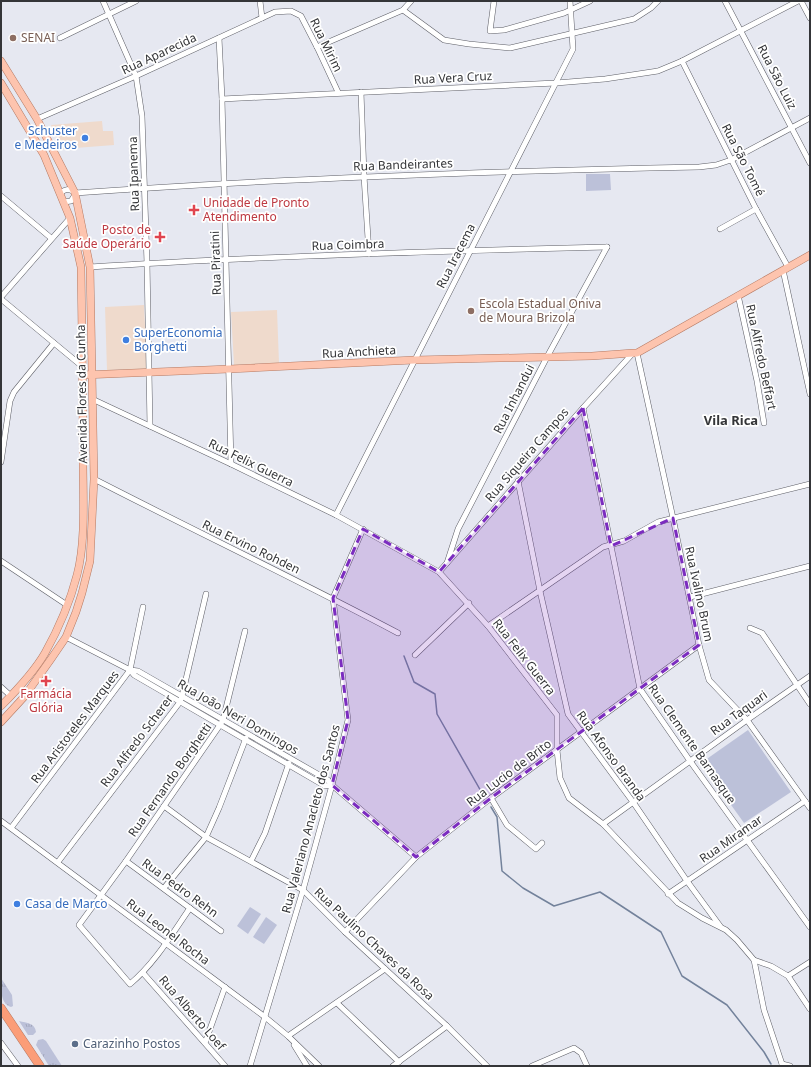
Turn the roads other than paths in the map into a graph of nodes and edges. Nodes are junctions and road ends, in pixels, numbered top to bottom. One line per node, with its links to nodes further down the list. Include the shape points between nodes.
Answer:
1 (103, 1): 15 (street, Rua Ipanema)
2 (136, 1): 15 (street)
3 (260, 1): 16 (street)
4 (411, 1): 12 (street)
5 (494, 1): 13 (street, via 490,31 520,26)
6 (570, 1): 13 (street, Rua Iracema)
7 (590, 1): 13 (street)
8 (658, 1): 19 (street, via 634,19)
9 (725, 1): 18 (street, Rua São Luiz)
10 (798, 1): 18 (street, Rua Vera Cruz)
11 (801, 1): 17 (street)
12 (403, 10): 19 (street, via 444,40 470,44 510,48); 22 (street)
13 (571, 10): 19 (street, Rua Iracema)
14 (290, 11): 16 (street, Rua Aparecida, via 275,12); 22 (street, Rua Mirim, via 301,16)
15 (109, 14): 20 (street); 25 (street, Rua Ipanema)
16 (262, 18): 21 (street, Rua Aparecida)
17 (810, 18)
18 (741, 30): 24 (street, Rua Vera Cruz); 33 (street, Rua São Luiz)
19 (572, 34): 27 (street, Rua Iracema, via 573,49)
20 (60, 38)
21 (219, 38): 25 (street, Rua Aparecida); 30 (street, Rua Piratini)
22 (317, 47): 28 (street, Rua Mirim)
23 (1, 61): 32 (main road, Avenida Flores da Cunha)
24 (682, 61): 27 (street, Rua Vera Cruz, via 658,71); 34 (street, Rua São Tomé)
25 (136, 76): 32 (street, Rua Aparecida); 39 (street, Rua Ipanema, via 142,116)
26 (1, 83): 41 (main road, Avenida Flores da Cunha, via 44,155)
27 (556, 83): 29 (street, Rua Vera Cruz); 36 (street, Rua Iracema)
28 (338, 92): 29 (street, Rua Vera Cruz); 30 (street, Rua Vera Cruz)
29 (361, 92): 37 (street)
30 (222, 98): 38 (street, Rua Piratini)
31 (810, 118): 33 (street, Rua Bandeirantes)
32 (37, 119): 40 (main road, Avenida Flores da Cunha)
33 (792, 128): 34 (street, Rua Bandeirantes); 35 (street, Rua São Luiz)
34 (731, 160): 36 (street, Rua Bandeirantes, via 699,167); 44 (street, Rua São Tomé)
35 (810, 163)
36 (511, 171): 37 (street, Rua Bandeirantes); 49 (street, Rua Iracema)
37 (364, 176): 38 (street, Rua Bandeirantes); 50 (street)
38 (223, 184): 39 (street, Rua Bandeirantes); 52 (street, Rua Piratini)
39 (144, 188): 40 (street, Rua Bandeirantes); 53 (street, Rua Ipanema)
40 (76, 192): 41 (street, Rua Bandeirantes, via 68,189); 43 (street, via 71,201); 54 (main road, Avenida Flores da Cunha)
41 (60, 194): 43 (main road, Avenida Flores da Cunha)
42 (1, 196): 47 (street)
43 (64, 202): 45 (main road, Avenida Flores da Cunha)
44 (756, 209): 46 (street); 55 (street, Rua São Tomé)
45 (70, 218): 47 (street); 62 (main road, Avenida Flores da Cunha, via 81,267)
46 (720, 230)
47 (51, 238): 57 (street)
48 (607, 247): 49 (street, Rua Coimbra); 60 (street, Rua Inhandui)
49 (471, 250): 50 (street, Rua Coimbra); 61 (street, Rua Iracema)
50 (369, 254): 52 (street, Rua Coimbra)
51 (810, 255): 55 (main road, Rua Siqueira Campos)
52 (225, 259): 53 (street, Rua Coimbra); 63 (street, Rua Piratini)
53 (147, 263): 54 (street, Rua Coimbra); 64 (street, Rua Ipanema)
54 (90, 266): 66 (main road, Avenida Flores da Cunha)
55 (785, 269): 56 (main road, Rua Siqueira Campos); 67 (street, Rua São Tomé)
56 (738, 295): 59 (main road, Rua Siqueira Campos); 70 (street, Rua Alfredo Beffart)
57 (1, 298): 58 (street)
58 (54, 343): 62 (street); 72 (street, via 14,392 10,401)
59 (635, 353): 60 (main road, Rua Anchieta); 69 (street, Rua Siqueira Campos); 78 (street, Rua Ivalino Brum)
60 (547, 357): 61 (main road, Rua Anchieta); 82 (street, Rua Inhandui, via 458,529)
61 (414, 360): 63 (main road, Rua Anchieta); 77 (street, Rua Iracema)
62 (83, 367): 65 (main road, Avenida Flores da Cunha)
63 (229, 369): 64 (main road, Rua Anchieta); 73 (street, Rua Piratini)
64 (149, 372): 66 (main road, Rua Anchieta); 71 (street, Rua Ipanema)
65 (83, 375): 66 (main road, Rua Anchieta); 90 (main road, Avenida Flores da Cunha, via 81,546 77,574)
66 (92, 375): 68 (main road, Avenida Flores da Cunha)
67 (810, 394)
68 (92, 399): 71 (street, Rua Felix Guerra); 74 (main road, Avenida Flores da Cunha)
69 (582, 408): 75 (street, Rua Siqueira Campos); 80 (street, Rua Clemente Barnasque)
70 (764, 423)
71 (150, 426): 73 (street, Rua Felix Guerra)
72 (1, 462)
73 (232, 464): 77 (street, Rua Felix Guerra)
74 (94, 479): 88 (street, Rua Ervino Rohden); 93 (main road, Avenida Flores da Cunha, via 90,561)
75 (518, 481): 82 (street, Rua Siqueira Campos); 85 (street, Rua Afonso Branda)
76 (810, 484): 78 (street)
77 (336, 515): 79 (street, Rua Felix Guerra)
78 (673, 518): 80 (street, via 658,522); 87 (street, Rua Ivalino Brum)
79 (363, 529): 84 (street, Rua Felix Guerra); 88 (street)
80 (611, 546): 85 (street, via 603,548); 105 (street, Rua Clemente Barnasque)
81 (1, 561): 90 (street)
82 (447, 563): 84 (street, Rua Siqueira Campos)
83 (810, 566): 87 (street)
84 (439, 572): 89 (street, Rua Felix Guerra)
85 (540, 591): 94 (street); 115 (street, Rua Afonso Branda, via 568,714)
86 (206, 594): 107 (street, Rua Alfredo Scherer)
87 (690, 597): 99 (street, Rua Ivalino Brum)
88 (333, 598): 97 (street, Rua Ervino Rohden); 122 (street, Rua Valeriano Anacleto dos Santos, via 348,720)
89 (469, 603): 94 (street, Rua Felix Guerra); 100 (street)
90 (67, 605): 92 (main road, Avenida Flores da Cunha); 93 (main road, via 74,609)
91 (143, 607): 101 (street, Rua Aristoteles Marques)
92 (64, 614): 98 (main road, via 61,633); 106 (main road, Avenida Flores da Cunha, via 44,654)
93 (72, 621): 98 (main road, Avenida Flores da Cunha)
94 (488, 626): 118 (street, Rua Felix Guerra, via 557,715)
95 (750, 628): 103 (street, via 762,633)
96 (245, 631): 111 (street, Rua Fernando Borghetti)
97 (398, 633)
98 (66, 637): 101 (street, Rua João Neri Domingos); 113 (main road, Avenida Flores da Cunha, via 36,681)
99 (699, 645): 105 (street, Rua Lucio de Brito); 112 (street, Rua Ivalino Brum, via 709,680)
100 (415, 655)
101 (130, 670): 107 (street, Rua João Neri Domingos, via 138,671); 108 (street, Rua João Neri Domingos, via 134,675); 130 (street, Rua Aristoteles Marques)
102 (810, 676): 103 (street, Rua Taquari)
103 (797, 684): 109 (street); 112 (street, Rua Taquari)
104 (1, 687): 106 (street)
105 (640, 689): 115 (street, Rua Lucio de Brito); 120 (street, Rua Clemente Barnasque)
106 (11, 696): 110 (main road, Avenida Flores da Cunha)
107 (182, 696): 108 (street, Rua Alfredo Scherer); 111 (street, Rua João Neri Domingos)
108 (180, 702): 114 (street, Rua João Neri Domingos); 137 (street, Rua Alfredo Scherer)
109 (810, 704)
110 (1, 706)
111 (223, 720): 114 (street, Rua Fernando Borghetti); 116 (street, Rua João Neri Domingos)
112 (747, 720): 120 (street, Rua Taquari); 124 (street, Rua Ivalino Brum)
113 (1, 722)
114 (220, 726): 117 (street, Rua João Neri Domingos); 126 (street, Rua Fernando Borghetti)
115 (580, 732): 118 (street, Rua Lucio de Brito); 125 (street, Rua Afonso Branda)
116 (248, 734): 117 (street); 119 (street, Rua João Neri Domingos)
117 (245, 740): 121 (street, Rua João Neri Domingos); 131 (street)
118 (557, 750): 123 (street, Rua Lucio de Brito); 129 (street, Rua Felix Guerra, via 560,778 569,798)
119 (290, 758): 121 (street); 122 (street, Rua João Neri Domingos, via 328,780)
120 (690, 761): 125 (street, Rua Taquari); 132 (street, Rua Clemente Barnasque)
121 (288, 765): 122 (street, Rua João Neri Domingos, via 325,786); 136 (street, via 265,833)
122 (332, 785): 134 (street, Rua João Neri Domingos); 140 (street, Rua Valeriano Anacleto dos Santos)
123 (490, 798): 133 (street, via 507,825 536,849); 134 (street, Rua Lucio de Brito)
124 (805, 801): 127 (street, Rua Ivalino Brum); 132 (street, Rua Miramar)
125 (633, 802): 129 (street, Rua Taquari); 138 (street, Rua Afonso Branda)
126 (164, 806): 131 (street, Rua Paulino Chaves da Rosa); 135 (street, Rua Fernando Borghetti)
127 (810, 808)
128 (1, 821): 130 (street, Rua Leonel Rocha)
129 (603, 824): 142 (street, Rua Felix Guerra)
130 (11, 828): 137 (street, Rua Leonel Rocha)
131 (206, 836): 136 (street, Rua Paulino Chaves da Rosa); 139 (street)
132 (747, 840): 138 (street, Rua Miramar); 145 (street, Rua Clemente Barnasque)
133 (542, 843)
134 (416, 857): 147 (street, Rua Lucio de Brito)
135 (126, 861): 139 (street, Rua Pedro Rehn); 141 (street, Rua Fernando Borghetti)
136 (251, 861): 140 (street, Rua Paulino Chaves da Rosa)
137 (58, 862): 141 (street, Rua Leonel Rocha)
138 (687, 881): 142 (street, Rua Miramar); 144 (street, Rua Afonso Branda)
139 (164, 888): 143 (street, Rua Pedro Rehn)
140 (303, 890): 147 (street, Rua Paulino Chaves da Rosa); 158 (street, Rua Valeriano Anacleto dos Santos)
141 (101, 894): 148 (street, Rua Leonel Rocha); 152 (street, Rua Fernando Borghetti, via 79,925 130,984)
142 (668, 894): 144 (street, Rua Felix Guerra, via 689,910)
143 (190, 908): 146 (street, Rua Pedro Rehn); 148 (street)
144 (720, 927): 149 (street, Rua Felix Guerra, via 732,934)
145 (810, 927)
146 (222, 932)
147 (345, 932): 151 (street, Rua Paulino Chaves da Rosa)
148 (166, 943): 152 (street); 154 (street, Rua Leonel Rocha)
149 (754, 960): 153 (street); 164 (street, Rua Felix Guerra, via 764,1010)
150 (810, 962): 153 (street)
151 (385, 969): 155 (street); 159 (street, Rua Paulino Chaves da Rosa)
152 (143, 973): 162 (street, Rua Alberto Loef)
153 (788, 976): 157 (street)
154 (225, 987): 158 (street, Rua Leonel Rocha); 162 (street)
155 (337, 1003): 160 (street); 163 (street)
156 (1, 1008): 166 (highway)
157 (810, 1008)
158 (266, 1017): 160 (street, Rua Leonel Rocha); 168 (street, Rua Valeriano Anacleto dos Santos)
159 (448, 1026): 163 (street); 172 (street, Rua Paulino Chaves da Rosa)
160 (288, 1036): 169 (street); 170 (street, Rua Leonel Rocha)
161 (1, 1043): 165 (street)
162 (205, 1043): 167 (street, Rua Alberto Loef)
163 (399, 1062): 171 (street)
164 (780, 1065): 175 (street)
165 (18, 1066)
166 (40, 1066)
167 (225, 1066)
168 (250, 1066)
169 (308, 1066)
170 (319, 1066)
171 (393, 1066)
172 (487, 1066)
173 (532, 1066): 174 (street, via 571,1048 578,1049)
174 (587, 1066)
175 (790, 1066)

